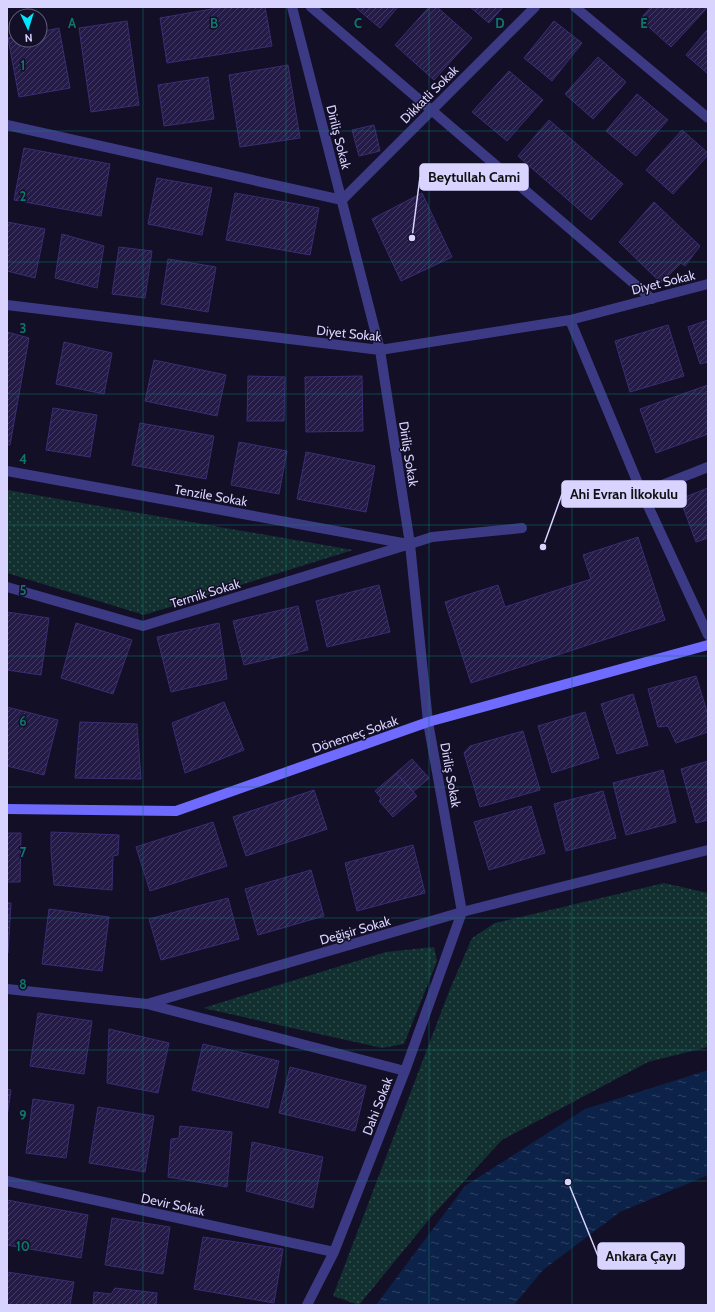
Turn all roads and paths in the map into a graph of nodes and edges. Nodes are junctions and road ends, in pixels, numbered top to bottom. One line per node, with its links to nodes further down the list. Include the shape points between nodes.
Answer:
1 (292, 7): 8 (street, Diriliş Sokak)
2 (311, 7): 5 (street)
3 (535, 7): 5 (street, Dikkatli Sokak)
4 (575, 7): 6 (street)
5 (431, 110): 8 (street, Dikkatli Sokak); 10 (street)
6 (708, 118)
7 (7, 125): 8 (street)
8 (342, 200): 13 (street, Diriliş Sokak)
9 (708, 284): 10 (street, Diyet Sokak)
10 (652, 299): 12 (street, Diyet Sokak)
11 (7, 305): 13 (street, Diyet Sokak)
12 (570, 320): 13 (street, Diyet Sokak); 16 (street)
13 (380, 350): 18 (street, Diriliş Sokak)
14 (708, 467): 16 (street)
15 (7, 471): 18 (street, Tenzile Sokak)
16 (642, 493): 20 (street)
17 (522, 528): 18 (street, Termik Sokak, via 432,537)
18 (410, 544): 19 (street, Termik Sokak, via 143,626); 22 (street, Diriliş Sokak)
19 (7, 587)
20 (708, 635)
21 (708, 645): 22 (street, Dönemeç Sokak)
22 (428, 722): 23 (street, Dönemeç Sokak, via 176,811); 25 (street, Diriliş Sokak)
23 (7, 809)
24 (708, 850): 25 (street, Değişir Sokak)
25 (462, 912): 27 (street, Değişir Sokak); 28 (street, Dahi Sokak)
26 (7, 989): 27 (street, Değişir Sokak)
27 (148, 1004): 28 (street)
28 (405, 1071): 30 (street, Dahi Sokak)
29 (7, 1181): 30 (street, Devir Sokak)
30 (334, 1252): 31 (street, Dahi Sokak)
31 (307, 1305)

